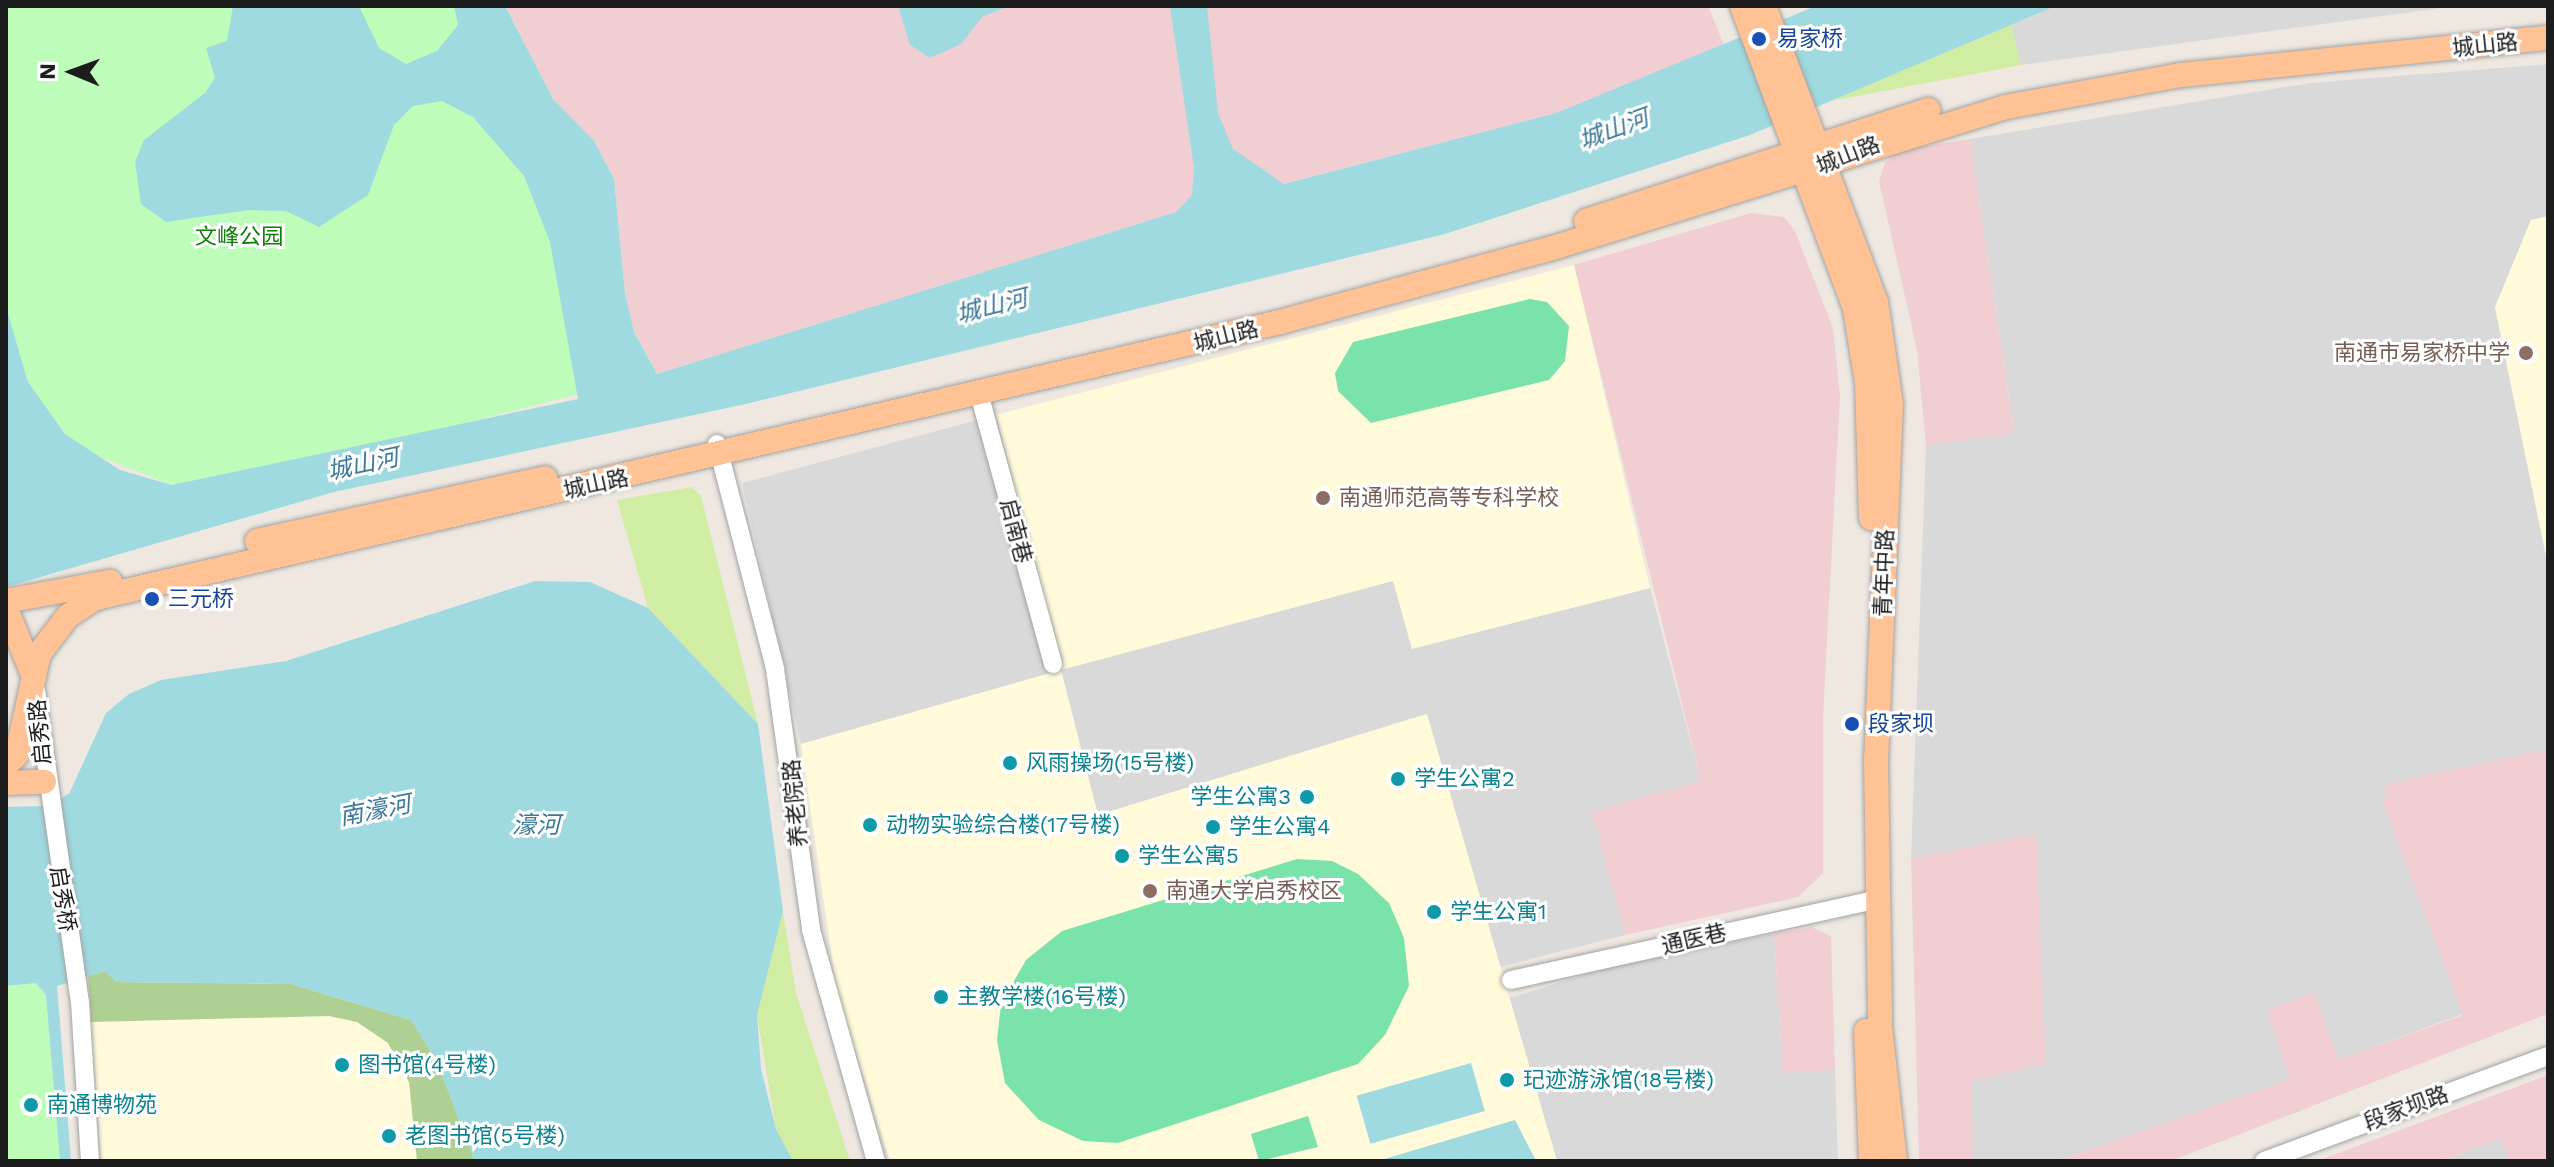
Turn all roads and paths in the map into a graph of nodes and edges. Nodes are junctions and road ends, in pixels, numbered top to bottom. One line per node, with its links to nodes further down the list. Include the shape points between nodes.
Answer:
1 (1755, 12): 4 (main road, 青年中路)
2 (2548, 29): 4 (main road, 城山路, via 2182,61 1996,93)
3 (2548, 38): 4 (main road, 城山路, via 2181,75 2006,107)
4 (1811, 158): 5 (main road, 城山路, via 1538,252); 6 (main road, 城山路, via 1388,280); 14 (main road, 青年中路, via 1855,309 1867,382)
5 (980, 397): 6 (main road, 城山路); 9 (street, 启南巷)
6 (718, 451): 7 (main road, 城山路, via 363,513 96,585); 10 (main road, 城山路, via 96,598 54,631 39,654); 18 (street, 养老院路, via 775,669 811,930)
7 (6, 601)
8 (6, 609): 10 (main road)
9 (1053, 664)
10 (36, 683): 11 (main road, 城山路, via 17,754); 13 (street, 启秀路)
11 (6, 765)
12 (6, 783): 13 (main road)
13 (45, 789): 17 (street, 启秀桥, via 80,1002)
14 (1870, 900): 15 (street, 通医巷); 19 (main road, 青年中路); 20 (main road, 青年中路)
15 (1511, 980)
16 (2548, 1056): 21 (street, 段家坝路)
17 (90, 1161)
18 (876, 1161)
19 (1871, 1161)
20 (1895, 1161)
21 (2264, 1161)

